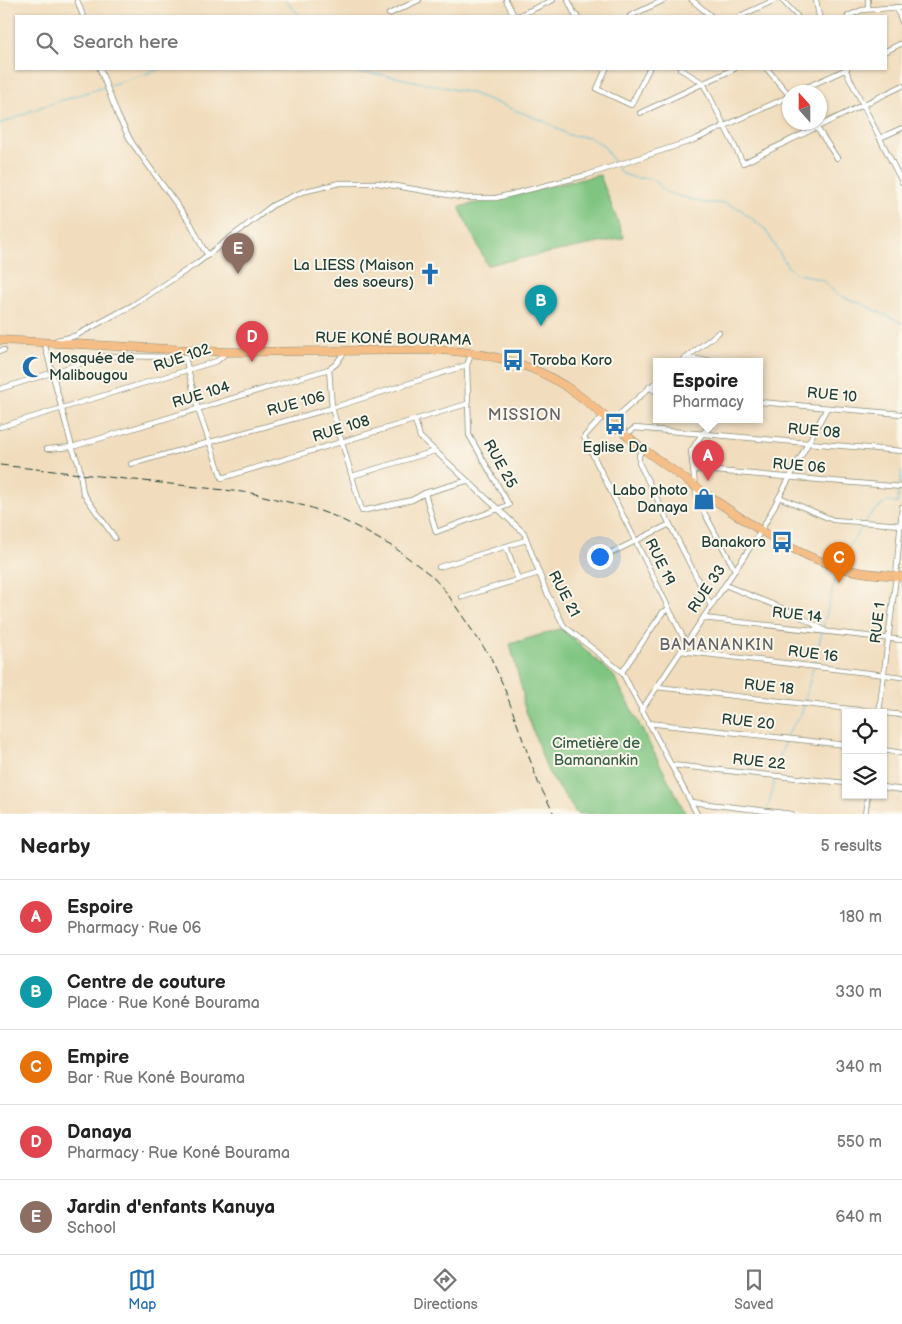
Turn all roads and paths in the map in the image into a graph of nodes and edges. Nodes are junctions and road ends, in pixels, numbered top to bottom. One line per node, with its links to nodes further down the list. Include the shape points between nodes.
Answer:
1 (77, 0): 16 (street)
2 (417, 0): 15 (street)
3 (506, 0): 17 (street)
4 (553, 0): 18 (street)
5 (568, 0): 19 (street)
6 (664, 0): 20 (street)
7 (692, 0): 21 (street)
8 (775, 0): 22 (street)
9 (782, 0): 23 (street)
10 (816, 0): 24 (street)
11 (868, 0): 14 (street)
12 (896, 7): 13 (street); 14 (street); 26 (street)
13 (902, 7)
14 (868, 9): 25 (street)
15 (389, 14)
16 (83, 15)
17 (514, 15)
18 (520, 15)
19 (576, 15)
20 (632, 15)
21 (710, 15)
22 (742, 15)
23 (796, 15)
24 (819, 15)
25 (850, 15)
26 (902, 22)
27 (902, 43): 28 (street)
28 (887, 50)
29 (100, 70): 52 (street, via 132,143 191,224)
30 (605, 70): 31 (street, via 596,88 631,105)
31 (648, 70)
32 (682, 70): 37 (street)
33 (732, 70): 37 (street)
34 (768, 70): 40 (street)
35 (844, 70): 38 (street)
36 (846, 70): 42 (street)
37 (703, 83): 43 (street); 45 (street)
38 (811, 85)
39 (902, 86): 42 (street)
40 (782, 87)
41 (782, 99): 45 (street)
42 (863, 105): 44 (street); 49 (street)
43 (640, 112)
44 (827, 122)
45 (725, 126): 47 (street, via 742,163); 52 (street, via 694,140 587,176 496,198 466,198 378,183 340,182 302,192 273,205)
46 (902, 128): 49 (street)
47 (810, 130)
48 (818, 130): 50 (street)
49 (880, 138): 51 (street)
50 (837, 158)
51 (902, 182)
52 (208, 255): 55 (street, via 133,305 74,336)
53 (719, 332): 59 (street)
54 (0, 340): 55 (highway, RUE KONÉ BOURAMA)
55 (44, 342): 57 (highway, RUE KONÉ BOURAMA); 63 (street)
56 (345, 351): 57 (highway, RUE KONÉ BOURAMA); 58 (highway, RUE KONÉ BOURAMA); 61 (street, RUE 104)
57 (226, 352): 62 (street, RUE 102, via 217,361)
58 (472, 352): 60 (street); 75 (highway, RUE KONÉ BOURAMA, via 523,364 540,372 567,387)
59 (685, 358)
60 (467, 365): 69 (street, RUE 25); 71 (street, RUE 106)
61 (329, 369): 71 (street); 73 (street, RUE 104)
62 (189, 370): 63 (street, via 185,357 105,356); 70 (street, RUE 102); 73 (street)
63 (53, 373): 66 (street); 70 (street)
64 (653, 384): 65 (street)
65 (649, 388): 67 (street); 77 (street)
66 (0, 389)
67 (653, 390)
68 (763, 402): 72 (street, RUE 10)
69 (468, 404): 76 (street, RUE 108); 100 (street, RUE 25, via 469,435 509,505)
70 (63, 408): 79 (street, RUE 102); 85 (street)
71 (332, 408): 82 (street, RUE 106); 83 (street)
72 (827, 408): 74 (street, RUE 10); 84 (street, RUE 33)
73 (198, 409): 82 (street); 85 (street, RUE 104)
74 (902, 414)
75 (603, 416): 77 (highway, RUE KONÉ BOURAMA); 106 (street, RUE 19, via 584,437)
76 (415, 420): 83 (street, RUE 108); 89 (street, RUE 21, via 420,437)
77 (611, 422): 81 (highway, RUE KONÉ BOURAMA)
78 (713, 423): 80 (street)
79 (0, 427)
80 (702, 434): 81 (street, RUE 08, via 635,428); 84 (street, RUE 08); 91 (street, via 691,451)
81 (625, 435): 87 (highway, RUE KONÉ BOURAMA)
82 (210, 441): 83 (street, RUE 108, via 222,478); 90 (street, RUE 106)
83 (342, 442): 92 (street)
84 (808, 443): 88 (street, RUE 08); 93 (street, RUE 33)
85 (72, 447): 86 (street, RUE 104); 104 (street, via 79,465 83,493)
86 (47, 449)
87 (643, 449): 95 (highway, RUE KONÉ BOURAMA); 101 (street, via 639,455 640,463)
88 (902, 451)
89 (436, 452): 92 (street); 94 (street, RUE 21)
90 (131, 464)
91 (693, 470): 93 (street, RUE 06); 95 (street)
92 (352, 476): 97 (street, via 362,511 412,500)
93 (790, 478): 96 (street, RUE 06); 98 (street, RUE 33)
94 (466, 480): 97 (street); 100 (street, RUE 21)
95 (695, 486): 103 (highway, RUE KONÉ BOURAMA); 110 (street, via 698,501)
96 (902, 487)
97 (425, 493): 100 (street, via 436,532)
98 (780, 497): 102 (street, via 833,520); 103 (street, RUE 33)
99 (902, 506): 102 (street, RUE 1)
100 (497, 510): 105 (street, RUE 21, via 524,533)
101 (670, 524): 106 (street); 116 (street)
102 (901, 525): 112 (street, RUE 1)
103 (761, 531): 110 (street, RUE 33); 112 (highway, RUE KONÉ BOURAMA, via 838,568)
104 (115, 538)
105 (526, 540): 107 (street); 111 (street, RUE 21)
106 (636, 541): 108 (street); 117 (street, RUE 19)
107 (506, 546): 109 (street); 113 (street)
108 (609, 554)
109 (439, 567)
110 (735, 570): 114 (street, RUE 33)
111 (538, 573): 113 (street); 124 (street, RUE 21, via 564,626)
112 (899, 577): 120 (street, RUE 1)
113 (518, 579): 115 (street)
114 (725, 585): 116 (street, RUE 33); 119 (street, via 796,614)
115 (462, 598)
116 (711, 606): 118 (street, RUE 33)
117 (669, 608): 122 (street, RUE 19); 124 (street, via 662,612)
118 (703, 618): 119 (street, RUE 14); 122 (street, RUE 33)
119 (824, 631): 120 (street, RUE 14)
120 (888, 638): 121 (street, RUE 14); 125 (street, RUE 1)
121 (902, 640)
122 (686, 643): 123 (street, RUE 33)
123 (681, 651): 125 (street, RUE 16); 127 (street, RUE 33)
124 (622, 672): 130 (street, RUE 21)
125 (883, 675): 126 (street, RUE 16); 129 (street, RUE 1)
126 (902, 677)
127 (657, 687): 128 (street, RUE 18); 130 (street, RUE 33)
128 (850, 709)
129 (879, 709)
130 (641, 711): 133 (street, RUE 21)
131 (887, 713): 132 (street, RUE 18)
132 (902, 715)
133 (648, 723): 134 (street, RUE 20); 137 (street, RUE 21)
134 (842, 745)
135 (887, 751): 136 (street)
136 (902, 753)
137 (671, 765): 138 (street, RUE 22); 142 (street, RUE 21)
138 (842, 783)
139 (887, 788): 140 (street)
140 (902, 790)
141 (867, 799): 145 (street)
142 (691, 802): 143 (street, RUE 21); 144 (street)
143 (697, 814)
144 (792, 814)
145 (865, 814)

